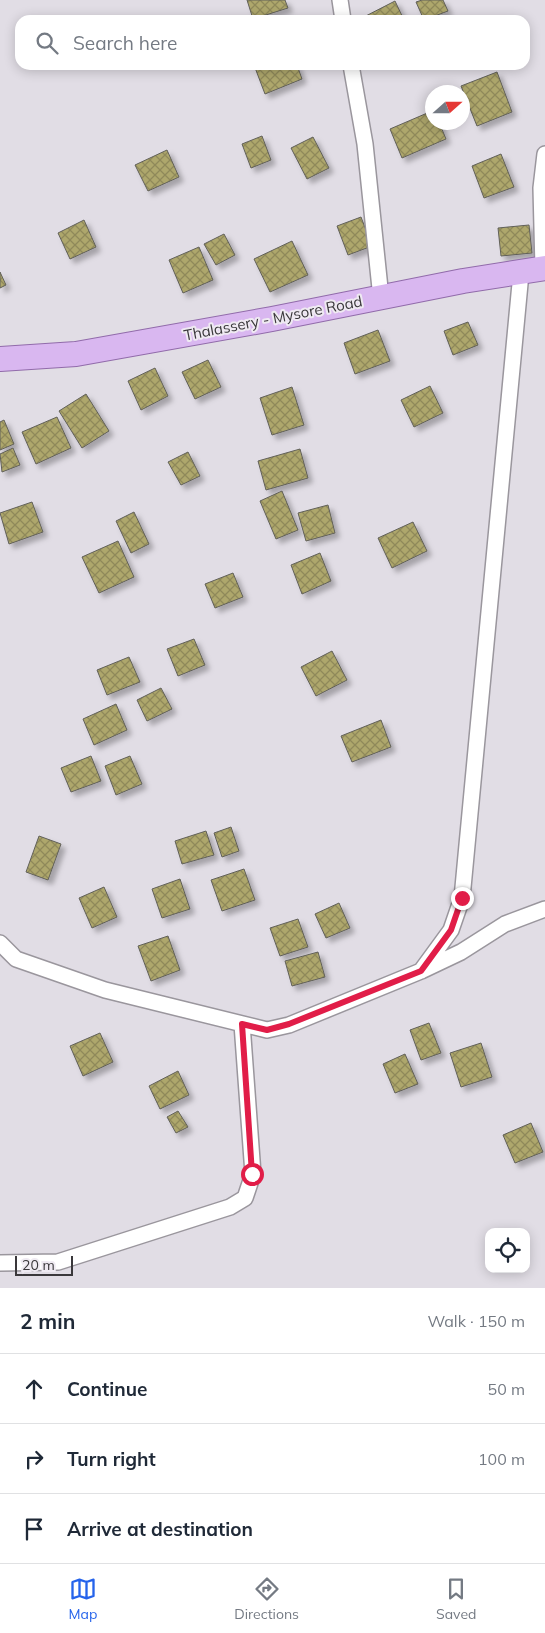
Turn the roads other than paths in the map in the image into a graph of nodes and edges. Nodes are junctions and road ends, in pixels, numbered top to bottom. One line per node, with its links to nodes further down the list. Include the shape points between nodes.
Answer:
1 (340, 0): 2 (street)
2 (342, 15)
3 (352, 70): 6 (street, via 365,144)
4 (545, 154): 5 (street)
5 (536, 270): 6 (main road, Thalassery - Mysore Road); 10 (street, via 462,898 451,930)
6 (381, 298): 7 (main road, Thalassery - Mysore Road, via 76,354)
7 (0, 359)
8 (545, 909): 10 (street, via 505,924 461,952)
9 (0, 943): 11 (street, via 16,959 96,987)
10 (421, 971): 11 (street, via 289,1024 267,1030)
11 (242, 1024): 12 (street, via 252,1174 245,1198 230,1207 58,1262)
12 (0, 1263)

